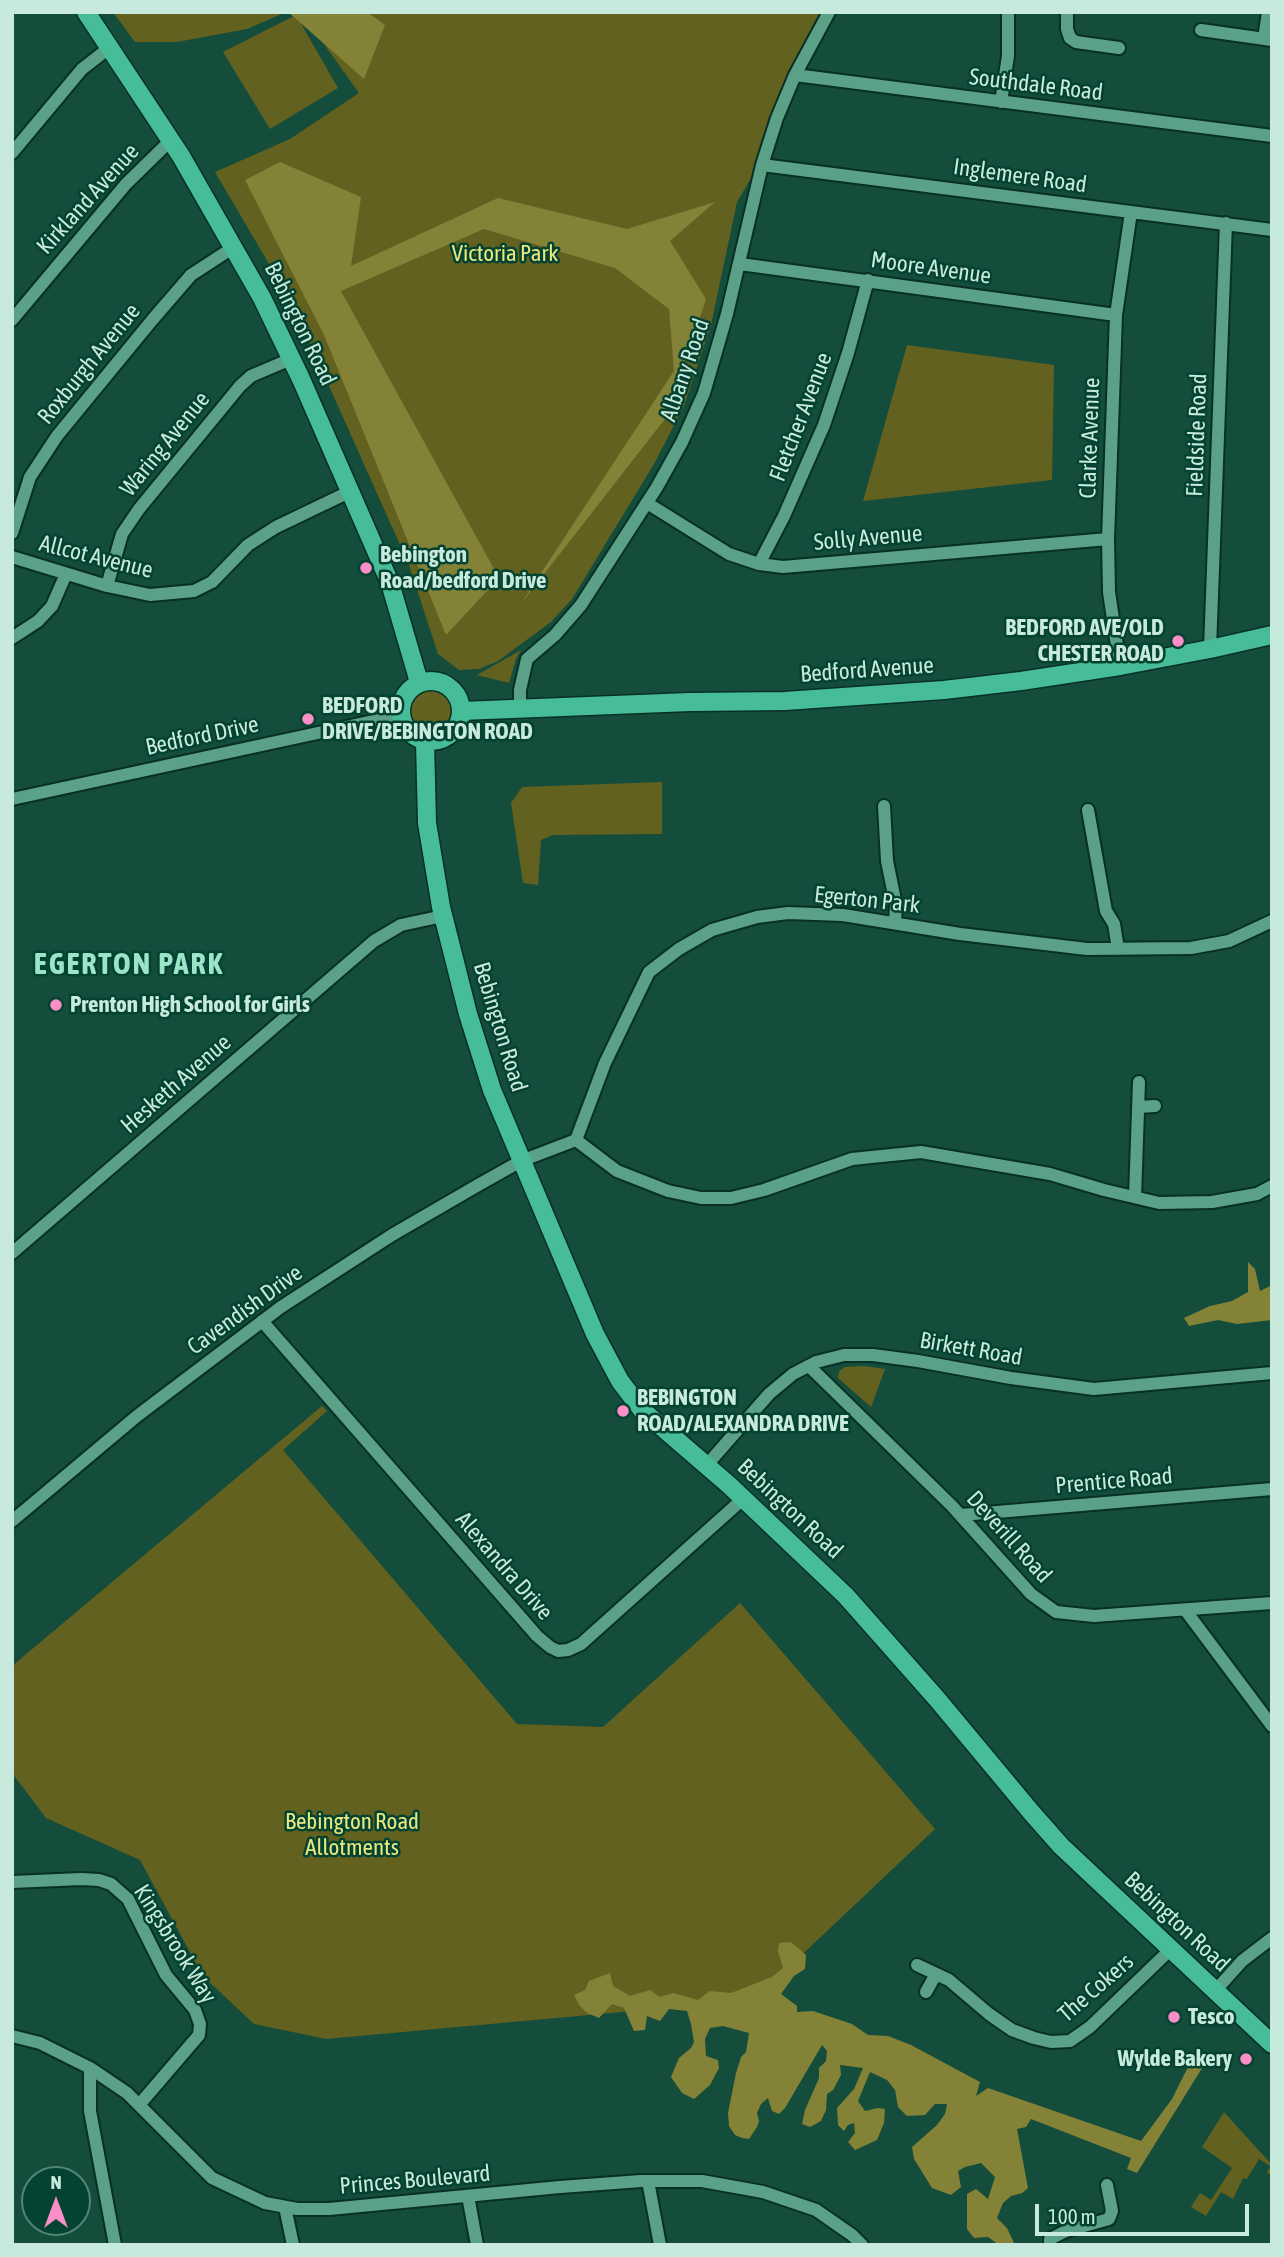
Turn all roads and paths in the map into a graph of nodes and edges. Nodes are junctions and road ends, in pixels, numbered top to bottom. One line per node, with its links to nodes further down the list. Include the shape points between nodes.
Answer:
1 (86, 12): 8 (main road, Bebington Road)
2 (829, 12): 10 (street, Albany Road)
3 (1008, 12): 11 (street)
4 (1067, 12): 9 (street, via 1070,38)
5 (1268, 12): 7 (street)
6 (1201, 30): 7 (street)
7 (1268, 40)
8 (109, 48): 13 (main road, Bebington Road); 14 (street, via 82,69)
9 (1119, 48)
10 (795, 75): 11 (street, Southdale Road); 15 (street, Albany Road)
11 (1001, 102): 12 (street, Southdale Road)
12 (1272, 136)
13 (171, 140): 19 (main road, Bebington Road); 23 (street, Kirkland Avenue, via 126,184)
14 (12, 153)
15 (762, 165): 16 (street, Inglemere Road); 20 (street, Albany Road)
16 (1131, 212): 17 (street, Inglemere Road); 22 (street, Clarke Avenue)
17 (1226, 223): 18 (street, Inglemere Road); 35 (street, Fieldside Road)
18 (1272, 230)
19 (234, 247): 24 (main road, Bebington Road); 27 (street, Roxburgh Avenue, via 191,275 57,436 30,477)
20 (740, 264): 21 (street, Moore Avenue); 26 (street, Albany Road, via 704,393)
21 (868, 280): 22 (street, Moore Avenue); 30 (street, Fletcher Avenue, via 824,425)
22 (1116, 314): 28 (street, Clarke Avenue)
23 (12, 320)
24 (291, 359): 25 (main road, Bebington Road); 32 (street, Waring Avenue, via 251,376 240,386 139,509 122,534)
25 (349, 492): 32 (street, Allcot Avenue, via 276,527 248,545 212,582 194,591 150,595); 37 (main road, Bebington Road, via 390,583)
26 (646, 503): 30 (street, Solly Avenue, via 729,554); 38 (street, Albany Road, via 581,605 527,659)
27 (12, 533)
28 (1108, 539): 30 (street, Solly Avenue, via 783,567); 36 (street, Clarke Avenue, via 1109,592)
29 (12, 557): 31 (street, Allcot Avenue)
30 (759, 564)
31 (66, 574): 32 (street, Allcot Avenue); 34 (street, via 52,606)
32 (107, 586)
33 (1272, 635): 35 (main road, Bedford Avenue)
34 (12, 638)
35 (1210, 649): 36 (main road, Bedford Avenue)
36 (1120, 666): 38 (main road, Bedford Avenue, via 883,695)
37 (419, 682): 39 (main road, via 447,685 458,695); 40 (main road, via 405,693)
38 (520, 708): 39 (main road, Bedford Avenue)
39 (461, 711): 41 (main road, via 458,725 449,735)
40 (401, 715): 41 (main road, via 407,731); 42 (street, Bedford Drive)
41 (425, 741): 45 (main road, Bebington Road, via 427,823)
42 (12, 799)
43 (884, 806): 47 (street)
44 (1087, 810): 48 (street)
45 (443, 916): 53 (main road, Bebington Road, via 492,1090); 56 (street, Hesketh Avenue, via 401,925 374,941)
46 (1272, 921): 48 (street, Egerton Park, via 1229,941 1191,948)
47 (895, 922): 48 (street, Egerton Park, via 1087,950); 52 (street, Egerton Park, via 788,913 712,930 679,948 649,972 605,1063)
48 (1118, 949)
49 (1139, 1082): 51 (street)
50 (1155, 1106): 51 (street)
51 (1138, 1107): 55 (street)
52 (576, 1139): 53 (street); 55 (street, via 617,1171 701,1198 764,1191 852,1159 921,1152 1049,1174)
53 (521, 1161): 57 (street, Cavendish Drive, via 392,1236); 60 (main road, Bebington Road, via 595,1334 620,1381 642,1410)
54 (1272, 1186): 55 (street, via 1257,1194 1212,1202 1160,1203)
55 (1135, 1197)
56 (12, 1253)
57 (262, 1321): 62 (street, Alexandra Drive, via 537,1636 558,1651 581,1644); 64 (street, Cavendish Drive, via 137,1416)
58 (809, 1366): 59 (street, Birkett Road, via 844,1355 873,1355 1094,1389); 60 (street, Birkett Road, via 769,1394); 63 (street, Deverill Road)
59 (1272, 1373)
60 (706, 1466): 62 (main road, Bebington Road)
61 (1272, 1489): 63 (street, Prentice Road)
62 (744, 1499): 70 (main road, Bebington Road, via 846,1596 1061,1846)
63 (961, 1515): 66 (street, Deverill Road, via 1031,1594 1056,1612 1094,1616)
64 (12, 1521)
65 (1272, 1603): 66 (street, Deverill Road)
66 (1186, 1611): 67 (street)
67 (1272, 1726)
68 (12, 1882): 78 (street, Kingsbrook Way, via 80,1879 111,1884 128,1899 166,1975 195,2010 199,2035)
69 (1272, 1938): 73 (street, via 1242,1961)
70 (1171, 1949): 72 (street, The Cokers, via 1090,2027 1070,2040 1051,2042 1012,2030); 73 (main road, Bebington Road)
71 (917, 1965): 72 (street, The Cokers)
72 (936, 1974): 74 (street)
73 (1216, 1990): 76 (main road, Bebington Road)
74 (926, 1992)
75 (12, 2036): 77 (street, Princes Boulevard, via 40,2043)
76 (1272, 2044)
77 (90, 2068): 78 (street, Princes Boulevard); 83 (street, via 90,2111)
78 (139, 2105): 82 (street, Princes Boulevard, via 212,2178 265,2203)
79 (648, 2181): 81 (street, Princes Boulevard); 86 (street); 87 (street, Princes Boulevard, via 702,2181 763,2192 816,2210)
80 (1107, 2185): 88 (street, via 1109,2219 1066,2231 1050,2239)
81 (468, 2196): 82 (street, Princes Boulevard, via 329,2209); 85 (street)
82 (285, 2207): 84 (street)
83 (115, 2245)
84 (293, 2245)
85 (477, 2245)
86 (660, 2245)
87 (862, 2245)
88 (1049, 2245)

